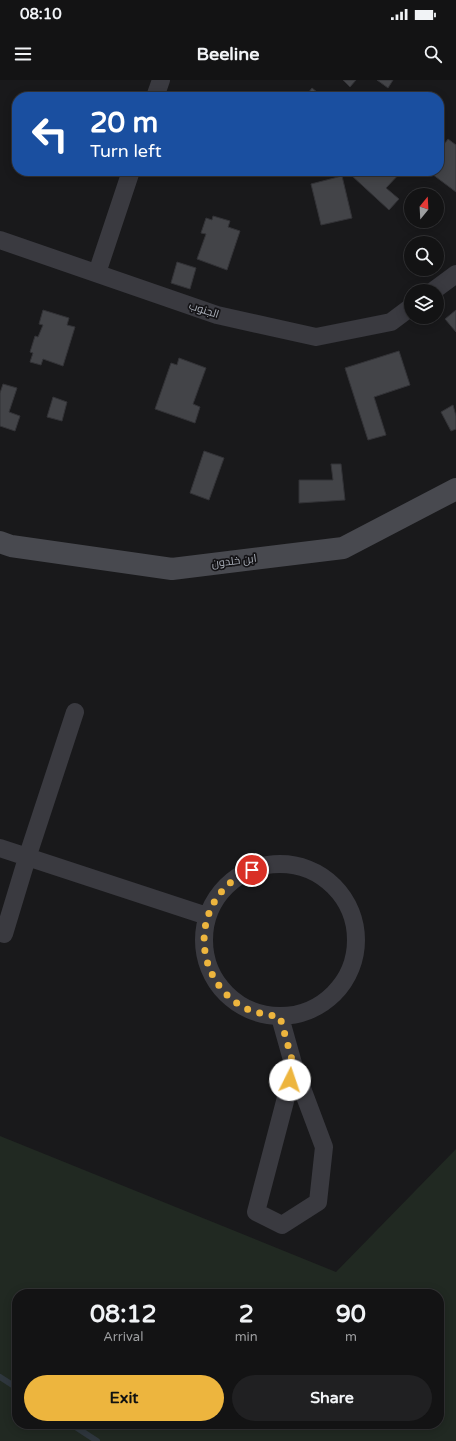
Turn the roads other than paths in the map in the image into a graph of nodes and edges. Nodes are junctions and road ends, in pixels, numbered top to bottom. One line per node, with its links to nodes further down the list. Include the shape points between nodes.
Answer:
1 (161, 80): 2 (street)
2 (157, 92)
3 (129, 176): 5 (street)
4 (0, 240): 5 (street, الجنوب)
5 (97, 273): 8 (street, الجنوب, via 217,315 316,337 391,322)
6 (456, 274): 7 (street)
7 (442, 284)
8 (404, 312)
9 (456, 489): 10 (street, ابن خلدون, via 343,548 172,569 11,546)
10 (0, 542)
11 (75, 712): 13 (street)
12 (0, 848): 13 (street)
13 (27, 858): 14 (street); 15 (street)
14 (207, 916): 16 (street, via 204,939 206,957 218,985 235,1002 256,1013); 16 (street, via 220,892 234,879 264,865 291,864 316,872 337,888 352,910 358,936 354,962 343,986 325,1003 304,1014)
15 (4, 934)
16 (280, 1017): 17 (street)
17 (294, 1067): 17 (street, via 256,1212 282,1225 318,1202 324,1147)

